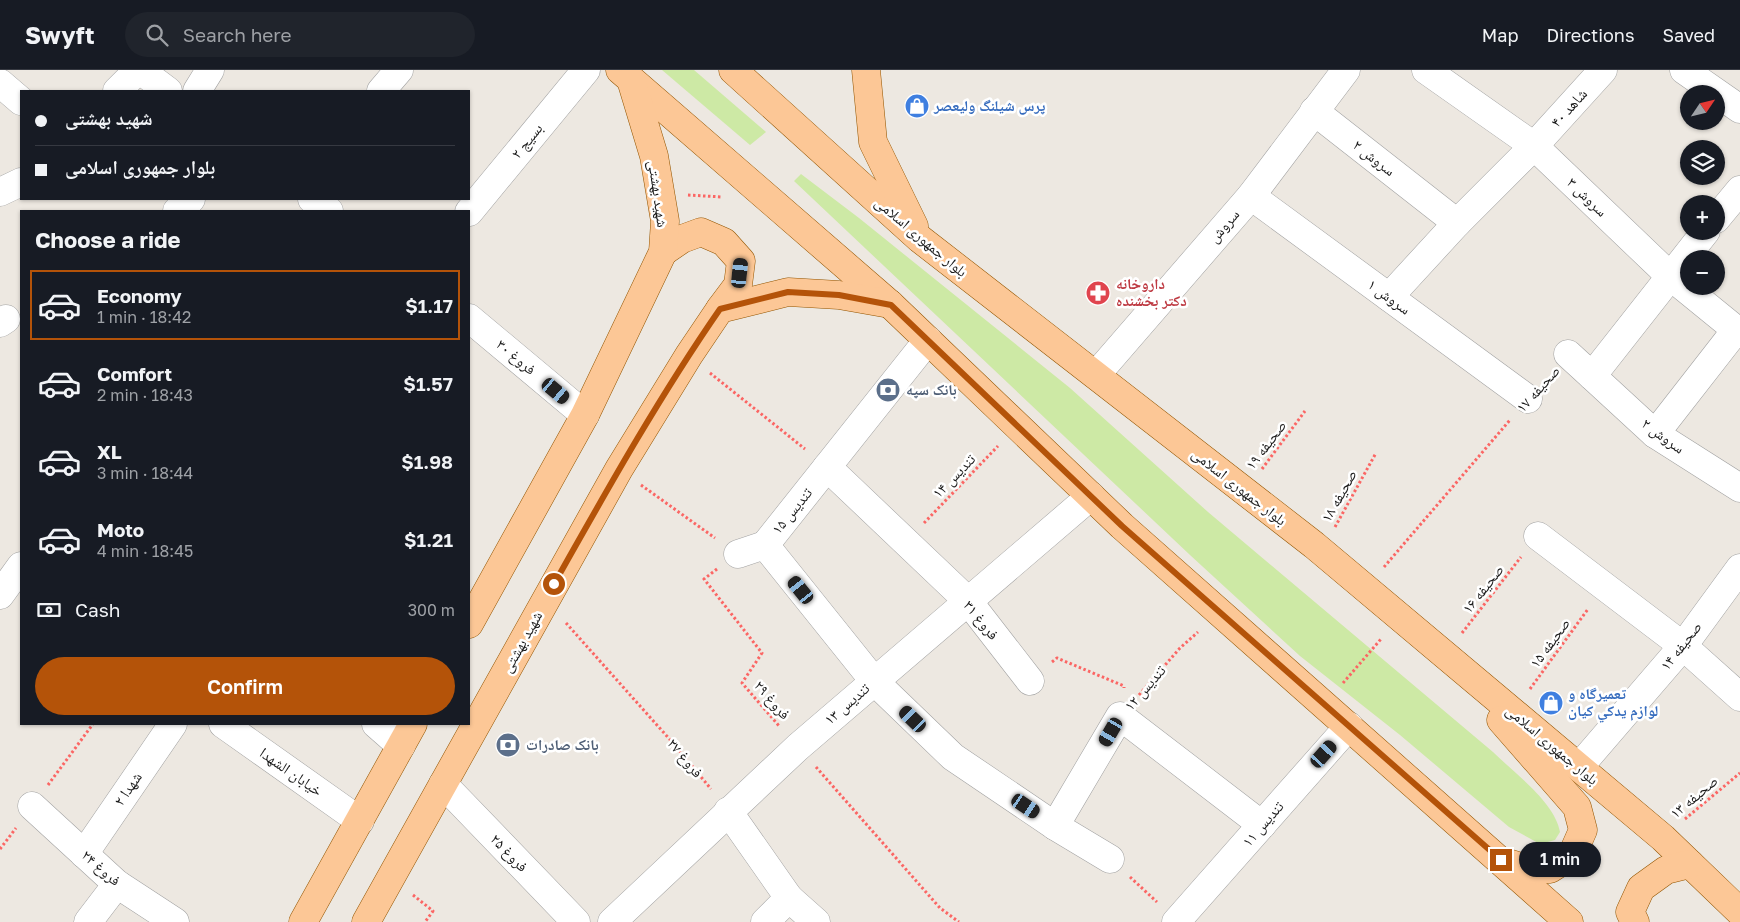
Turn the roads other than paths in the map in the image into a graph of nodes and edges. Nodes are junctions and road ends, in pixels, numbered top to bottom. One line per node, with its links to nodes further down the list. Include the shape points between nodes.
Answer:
1 (139, 70): 13 (street); 14 (street)
2 (210, 70): 15 (street)
3 (399, 70): 16 (street)
4 (586, 70): 30 (street, بسیج ۲)
5 (733, 70): 32 (main road, بلوار جمهوری اسلامی)
6 (866, 70): 32 (main road, via 873,142)
7 (1346, 70): 19 (street, سروش)
8 (1426, 70): 20 (street, سروش ۳)
9 (1603, 70): 20 (street, شاهد ۴۰)
10 (1684, 70): 18 (street)
11 (625, 75): 34 (main road, شهید بهشتی, via 654,156 665,221); 37 (main road)
12 (0, 83): 17 (street)
13 (118, 90)
14 (167, 90)
15 (198, 90)
16 (382, 90)
17 (20, 99)
18 (1740, 110)
19 (1314, 111): 24 (street, سروش); 31 (street, سروش ۲)
20 (1534, 146): 31 (street, شاهد ۴۰); 35 (street, سروش ۳)
21 (20, 182): 23 (street)
22 (1740, 190): 27 (street)
23 (0, 192)
24 (1251, 196): 36 (street, سروش ۱); 43 (street, سروش)
25 (190, 200): 28 (street)
26 (313, 200): 29 (street)
27 (1725, 208)
28 (178, 210)
29 (328, 210)
30 (470, 211)
31 (1457, 223): 36 (street, شاهد ۴۰)
32 (920, 239): 43 (main road, بلوار جمهوری اسلامی)
33 (1699, 240): 35 (street)
34 (663, 252): 38 (main road, شهید بهشتی, via 682,239 701,232 724,242 741,260 738,286); 46 (main road, شهید بهشتی)
35 (1670, 276): 40 (street, سروش ۳); 44 (street)
36 (1389, 297): 45 (street, سروش ۱)
37 (891, 305): 38 (main road, via 839,295 788,292); 41 (main road)
38 (720, 309): 70 (main road, شهید بهشتی, via 618,469)
39 (470, 319): 46 (street, فروغ ۳۰)
40 (1738, 332): 47 (street)
41 (928, 340): 48 (street, تندیس ۱۵); 50 (main road)
42 (1568, 354): 44 (street, صحیفه ۱۷)
43 (1096, 375): 60 (main road, بلوار جمهوری اسلامی, via 1321,551)
44 (1592, 376): 47 (street, سروش ۲)
45 (1528, 399)
46 (585, 415): 58 (main road, شهید بهشتی)
47 (1655, 434): 49 (street, سروش ۲)
48 (827, 467): 52 (street, تندیس ۱۵); 57 (street, فروغ ۳۱)
49 (1740, 488)
50 (1091, 496): 57 (street, تندیس ۱۳); 67 (main road)
51 (1538, 536): 59 (street)
52 (765, 544): 53 (street); 61 (street, تندیس ۱۵)
53 (738, 554)
54 (20, 568): 56 (street)
55 (1740, 568): 59 (street, صحیفه ۱۴)
56 (6, 594)
57 (968, 602): 61 (street, تندیس ۱۳); 62 (street, فروغ ۳۱)
58 (470, 621)
59 (1683, 646): 63 (street); 69 (street, صحیفه ۱۴)
60 (1441, 652): 69 (main road, بلوار جمهوری اسلامی); 78 (main road, via 1577,806 1583,830 1572,855 1550,870 1530,870)
61 (874, 681): 72 (street, تندیس ۱۳); 75 (street, تندیس ۱۵, via 952,757)
62 (1030, 681)
63 (1740, 697)
64 (171, 725): 76 (street, شهدا ۲)
65 (224, 725): 73 (street, خیابان الشهدا)
66 (379, 725): 68 (street)
67 (1349, 726): 74 (street, تندیس ۱۱); 78 (main road)
68 (407, 735): 73 (main road)
69 (1580, 768): 79 (main road, بلوار جمهوری اسلامی)
70 (443, 784): 86 (main road, شهید بهشتی); 87 (street, فروغ ۲۵)
71 (32, 806): 76 (street, فروغ ۲۴)
72 (728, 811): 81 (street); 88 (street, تندیس ۱۳)
73 (360, 821): 85 (main road)
74 (1262, 825): 75 (street, تندیس ۱۲, via 1120,716); 91 (street, تندیس ۱۱)
75 (1056, 826): 77 (street, تندیس ۱۵)
76 (84, 854): 80 (street, فروغ ۲۴)
77 (1110, 859)
78 (1501, 860): 92 (main road)
79 (1690, 864): 82 (main road, بلوار جمهوری اسلامی); 93 (main road, via 1666,870 1641,888 1630,912)
80 (117, 884): 83 (street); 84 (street, فروغ ۲۴)
81 (789, 898): 89 (street); 90 (street)
82 (1740, 912)
83 (88, 922)
84 (175, 922)
85 (303, 922)
86 (366, 922)
87 (576, 922)
88 (612, 922)
89 (764, 922)
90 (816, 922)
91 (1177, 922)
92 (1569, 922)
93 (1635, 922)

